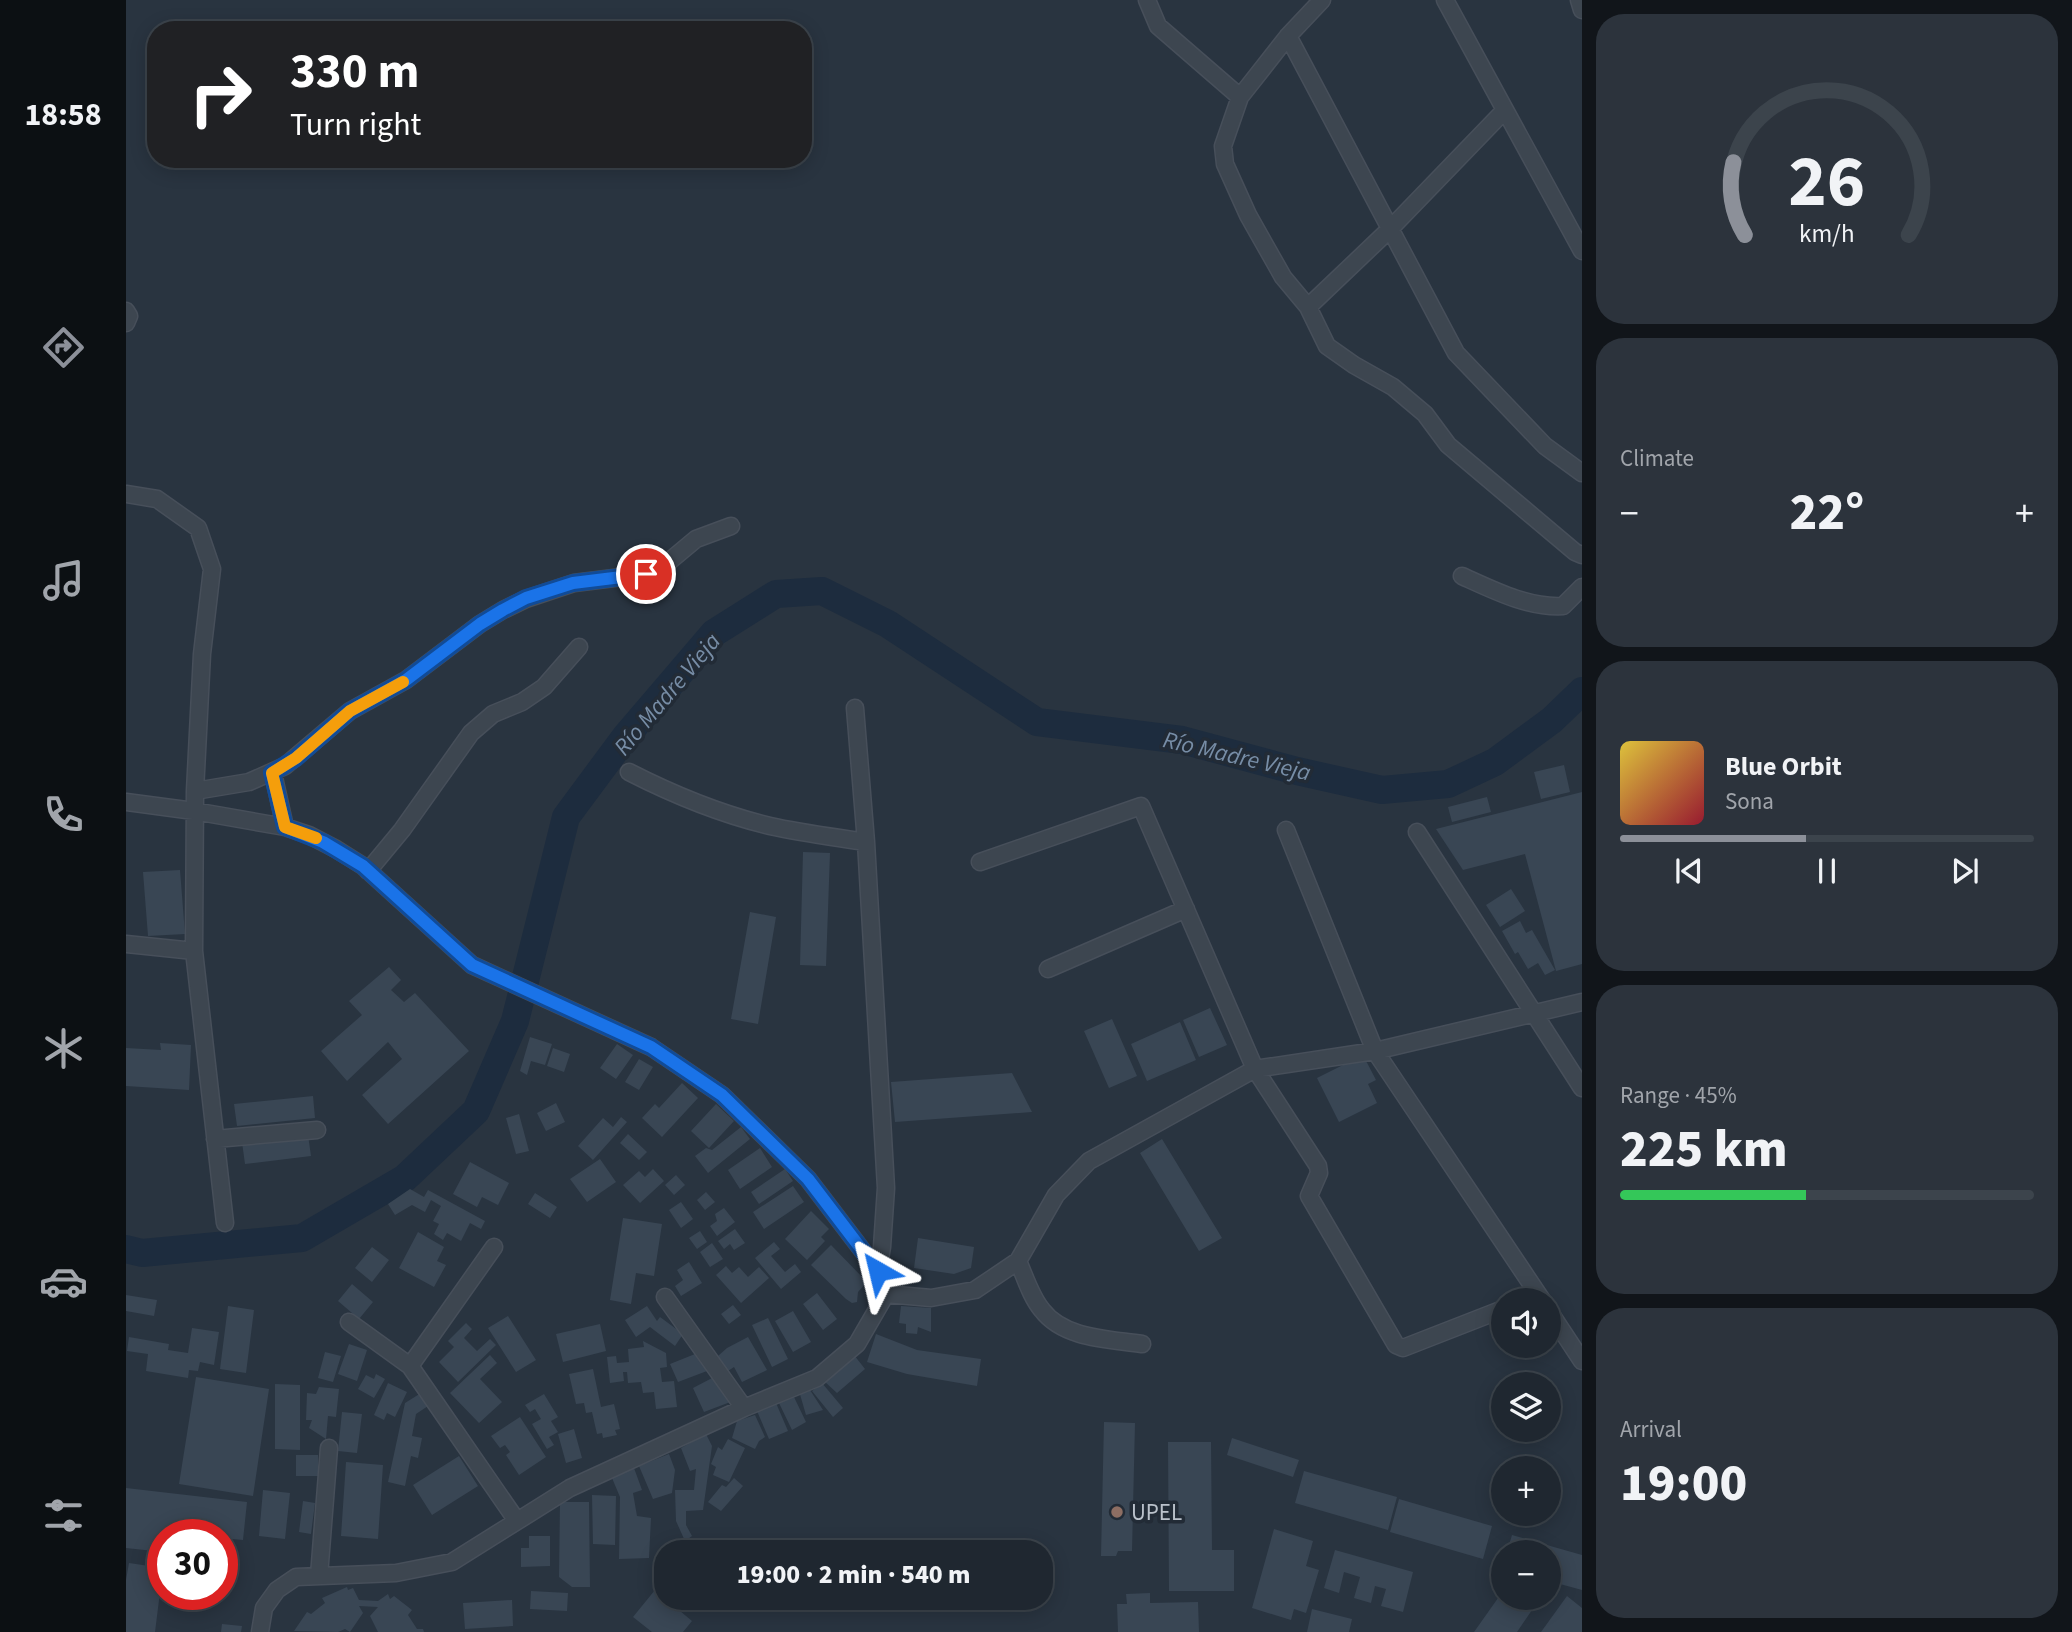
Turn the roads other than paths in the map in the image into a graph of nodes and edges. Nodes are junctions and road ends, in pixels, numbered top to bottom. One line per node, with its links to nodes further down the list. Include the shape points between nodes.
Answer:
1 (1147, 0): 7 (street, via 1158,26)
2 (1322, 0): 6 (street)
3 (1445, 0): 8 (street)
4 (1579, 0): 5 (street)
5 (1582, 10)
6 (1288, 36): 7 (street); 9 (street)
7 (1240, 97): 11 (street, via 1223,146 1225,164 1283,277)
8 (1504, 111): 9 (street); 10 (street)
9 (1390, 229): 11 (street); 14 (street, via 1456,353 1545,446)
10 (1582, 251)
11 (1308, 307): 17 (street, via 1327,346 1393,387 1425,414 1448,445)
12 (126, 311): 13 (street)
13 (126, 323)
14 (1582, 473)
15 (126, 494): 24 (street, via 157,499 198,528 212,569)
16 (731, 526): 23 (street, via 696,539 646,574 573,583 503,610 406,680 350,711)
17 (1582, 555)
18 (1462, 576): 19 (street, via 1509,597 1553,607 1563,606)
19 (1582, 587)
20 (579, 647): 32 (street, via 544,687 493,713 471,733)
21 (855, 708): 30 (street)
22 (629, 772): 30 (street, via 745,819)
23 (272, 773): 24 (street, via 249,782); 27 (street)
24 (195, 791): 26 (street)
25 (126, 802): 26 (street)
26 (194, 811): 27 (street); 35 (street)
27 (285, 827): 32 (street, via 337,849)
28 (1286, 830): 39 (street)
29 (1417, 832): 38 (street)
30 (866, 842): 47 (street, via 886,1188)
31 (980, 862): 33 (street, via 1141,806)
32 (368, 871): 47 (street, via 472,965 651,1047 722,1095 808,1179)
33 (1186, 909): 36 (street); 40 (street)
34 (126, 944): 35 (street)
35 (194, 951): 43 (street)
36 (1048, 969)
37 (1582, 1002): 38 (street)
38 (1531, 1012): 39 (street); 41 (street)
39 (1375, 1051): 40 (street); 48 (street)
40 (1255, 1069): 46 (street, via 1089,1161 1056,1195); 51 (street, via 1318,1166 1309,1195 1396,1345 1403,1348)
41 (1582, 1088)
42 (317, 1130): 43 (street)
43 (215, 1139): 44 (street)
44 (225, 1223)
45 (494, 1247): 56 (street)
46 (1018, 1261): 49 (street, via 975,1290 931,1298); 54 (street, via 1040,1309 1059,1325 1084,1335)
47 (878, 1271): 49 (street)
48 (1528, 1288)
49 (886, 1294): 57 (street, via 857,1344 817,1378)
50 (665, 1297): 57 (street)
51 (1491, 1314)
52 (349, 1322): 56 (street)
53 (1561, 1329): 55 (street)
54 (1142, 1344)
55 (1582, 1361)
56 (410, 1366): 59 (street)
57 (744, 1408): 59 (street, via 570,1488)
58 (329, 1448): 60 (street)
59 (517, 1521): 60 (street, via 452,1562 396,1573)
60 (319, 1576): 61 (street, via 296,1577 277,1590 264,1608)
61 (260, 1632)

